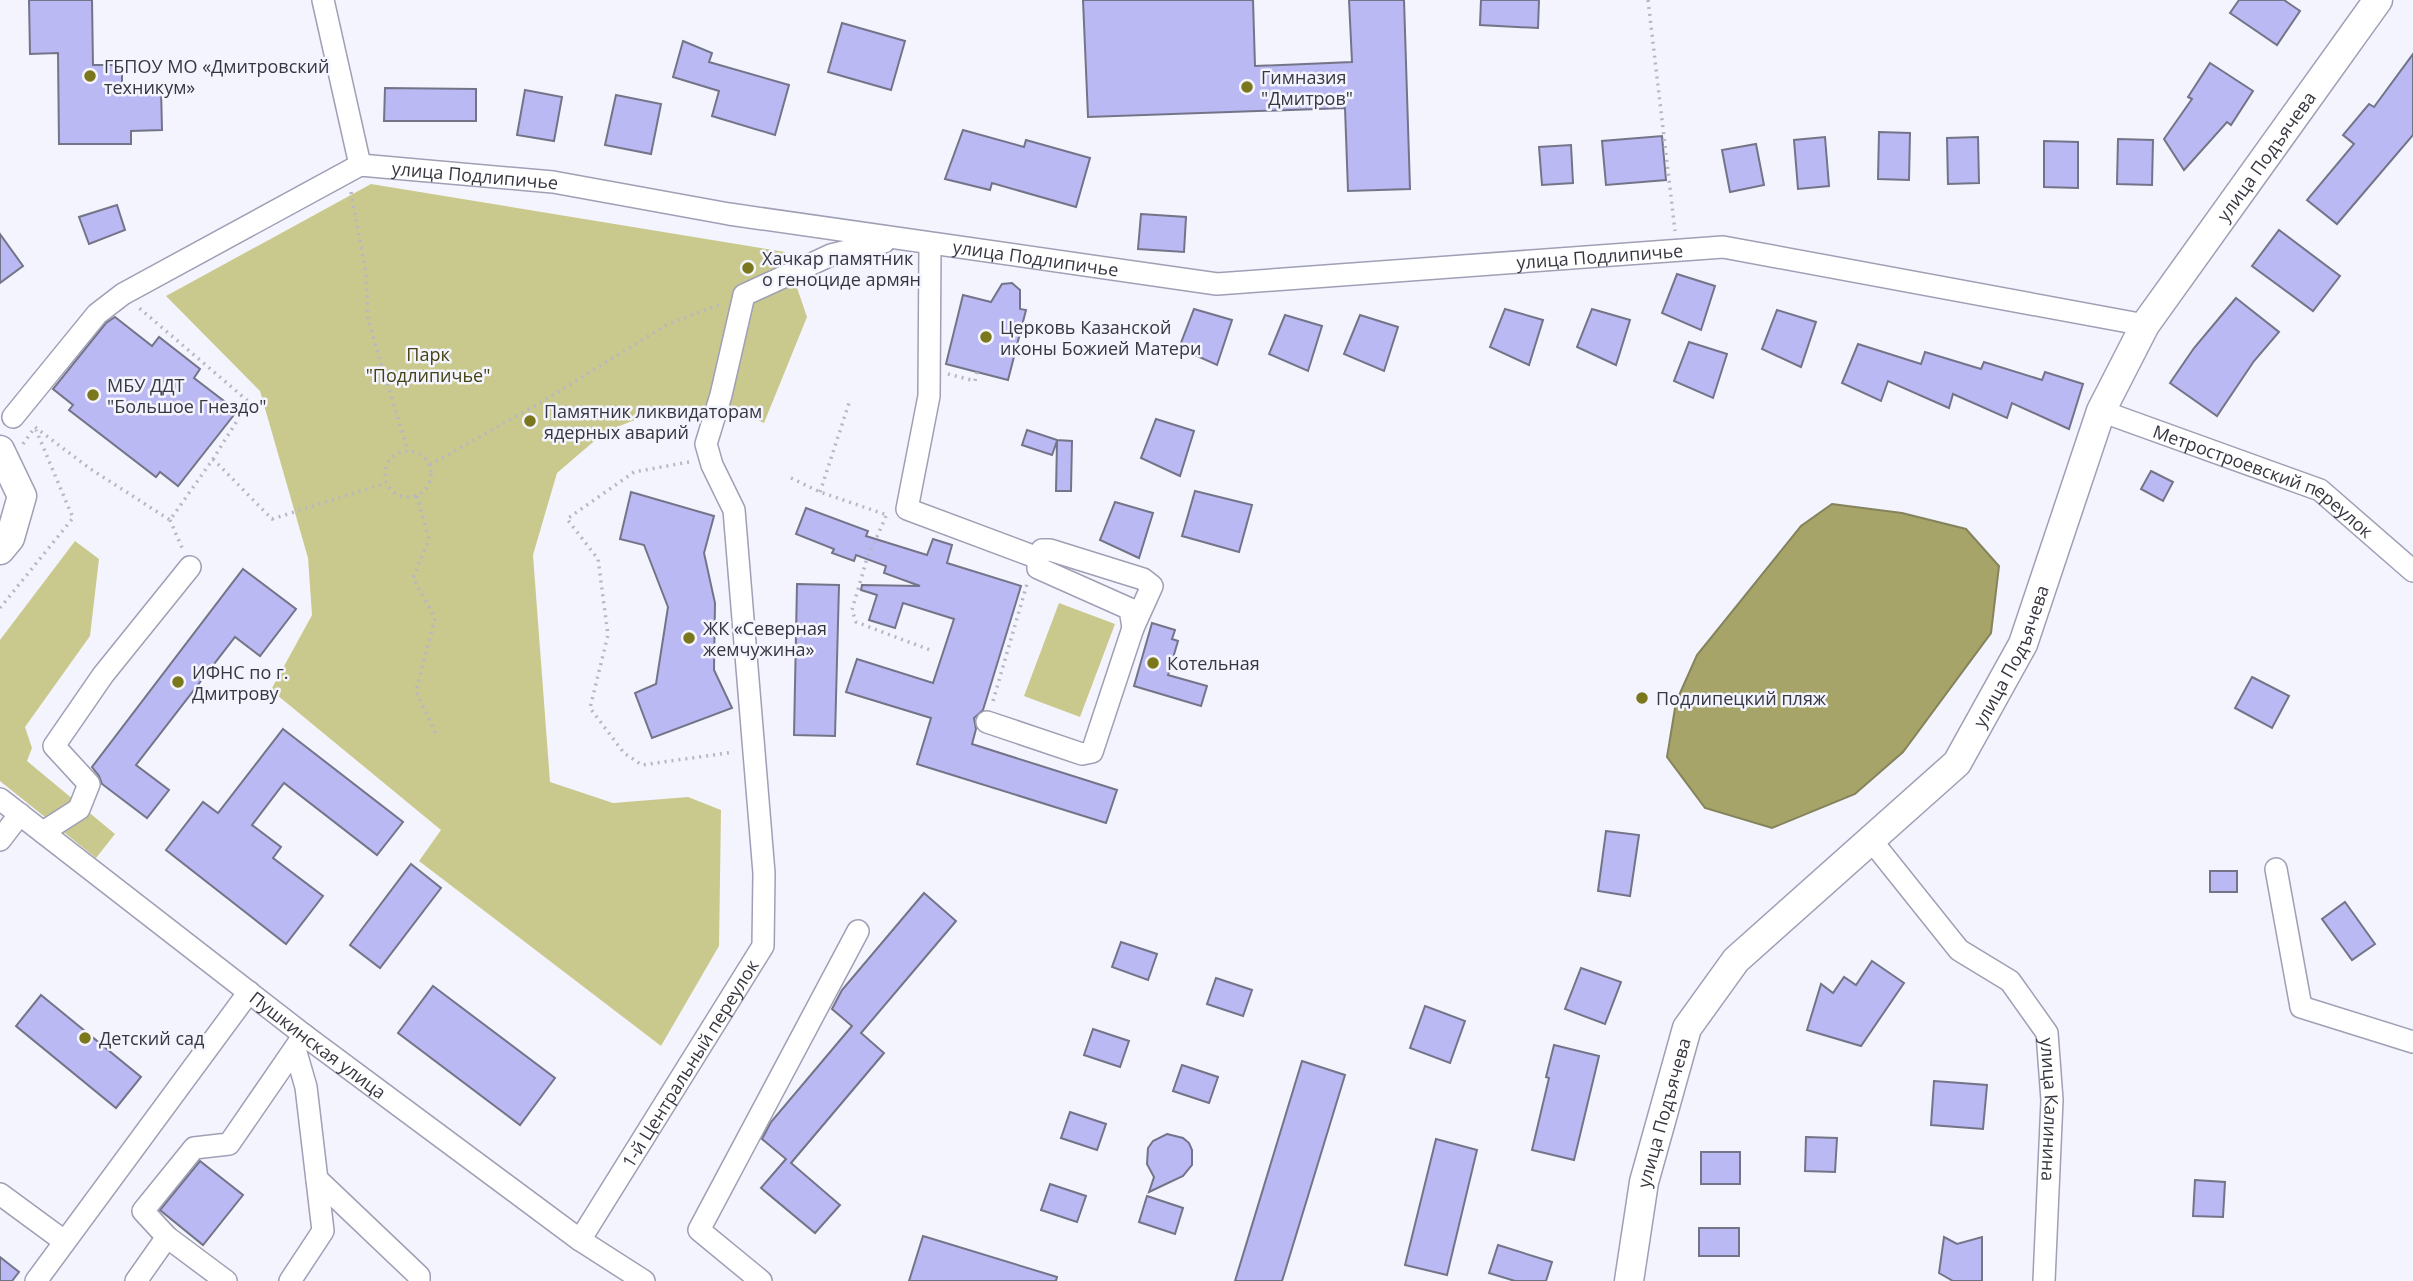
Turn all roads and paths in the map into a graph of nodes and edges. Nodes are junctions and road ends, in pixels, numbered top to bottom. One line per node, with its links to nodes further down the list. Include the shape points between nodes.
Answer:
1 (323, 0): 4 (street)
2 (1648, 0): 7 (path)
3 (2378, 0): 10 (main road, улица Подъячева)
4 (353, 169): 5 (street, улица Подлипичье, via 553,182); 8 (street); 17 (path, via 368,320)
5 (895, 239): 6 (street, улица Подлипичье); 9 (street, via 831,255)
6 (930, 244): 7 (street, улица Подлипичье, via 1217,284); 11 (street)
7 (1678, 250): 10 (street, улица Подлипичье, via 1723,247)
8 (123, 294): 15 (street, via 97,314); 19 (path, via 249,402)
9 (744, 295): 21 (path, via 668,324); 38 (street, 1-й Центральный переулок, via 706,444 734,510)
10 (2145, 325): 14 (main road, улица Подъячева)
11 (929, 369): 12 (path, via 975,382); 30 (street, via 928,402 907,509)
12 (977, 372)
13 (850, 400): 24 (path)
14 (2101, 411): 32 (street, Метростроевский переулок, via 2320,490); 43 (main road, улица Подъячева, via 2024,644 1957,763)
15 (13, 417)
16 (35, 427): 18 (path); 28 (path); 33 (path, via 73,518)
17 (408, 451): 21 (path); 23 (path, via 391,458)
18 (4, 456): 29 (main road, via 22,496 10,538)
19 (213, 458): 23 (path, via 272,519); 28 (path)
20 (697, 460): 38 (path, via 634,472 567,519 598,559 608,635 590,708 624,753 642,765)
21 (430, 465): 25 (path, via 430,483)
22 (791, 478): 24 (path)
23 (386, 483): 25 (path, via 399,496)
24 (820, 492): 27 (path)
25 (417, 496): 37 (path, via 429,539 414,578 435,618 416,691)
26 (891, 505): 27 (path)
27 (887, 515): 35 (path, via 852,610 856,622)
28 (170, 520): 31 (path)
29 (0, 550)
30 (1034, 556): 34 (street, via 1038,568 1130,609); 34 (street, via 1050,550 1143,579 1152,586); 36 (path)
31 (190, 566): 41 (street, via 103,675 54,746 89,784 79,809)
32 (2413, 571)
33 (0, 608)
34 (1133, 628): 36 (street, via 1092,752 1082,754)
35 (930, 650)
36 (987, 722)
37 (438, 736)
38 (752, 749): 52 (street, 1-й Центральный переулок, via 764,873 763,946)
39 (0, 799): 40 (street, Пушкинская улица)
40 (20, 814): 41 (street, Пушкинская улица); 42 (street)
41 (43, 832): 46 (street, Пушкинская улица)
42 (0, 841)
43 (1871, 841): 61 (main road, улица Подъячева, via 1736,960 1687,1028 1644,1182); 62 (street, улица Калинина, via 1959,950 2010,981 2047,1033 2052,1100)
44 (2276, 869): 48 (street, via 2301,1007)
45 (858, 931): 60 (street, via 699,1230)
46 (249, 992): 47 (street, Пушкинская улица); 53 (street)
47 (300, 1042): 49 (street); 51 (street, via 229,1144 194,1148 143,1211); 52 (street, Пушкинская улица)
48 (2413, 1042)
49 (317, 1179): 57 (street, via 323,1231); 58 (street, via 419,1276)
50 (0, 1194): 53 (street)
51 (167, 1237): 55 (street); 56 (street)
52 (580, 1240): 59 (street, Пушкинская улица)
53 (64, 1241): 54 (street)
54 (36, 1281)
55 (136, 1281)
56 (226, 1281)
57 (290, 1281)
58 (419, 1281)
59 (644, 1281)
60 (761, 1281)
61 (1629, 1281)
62 (2044, 1281)

